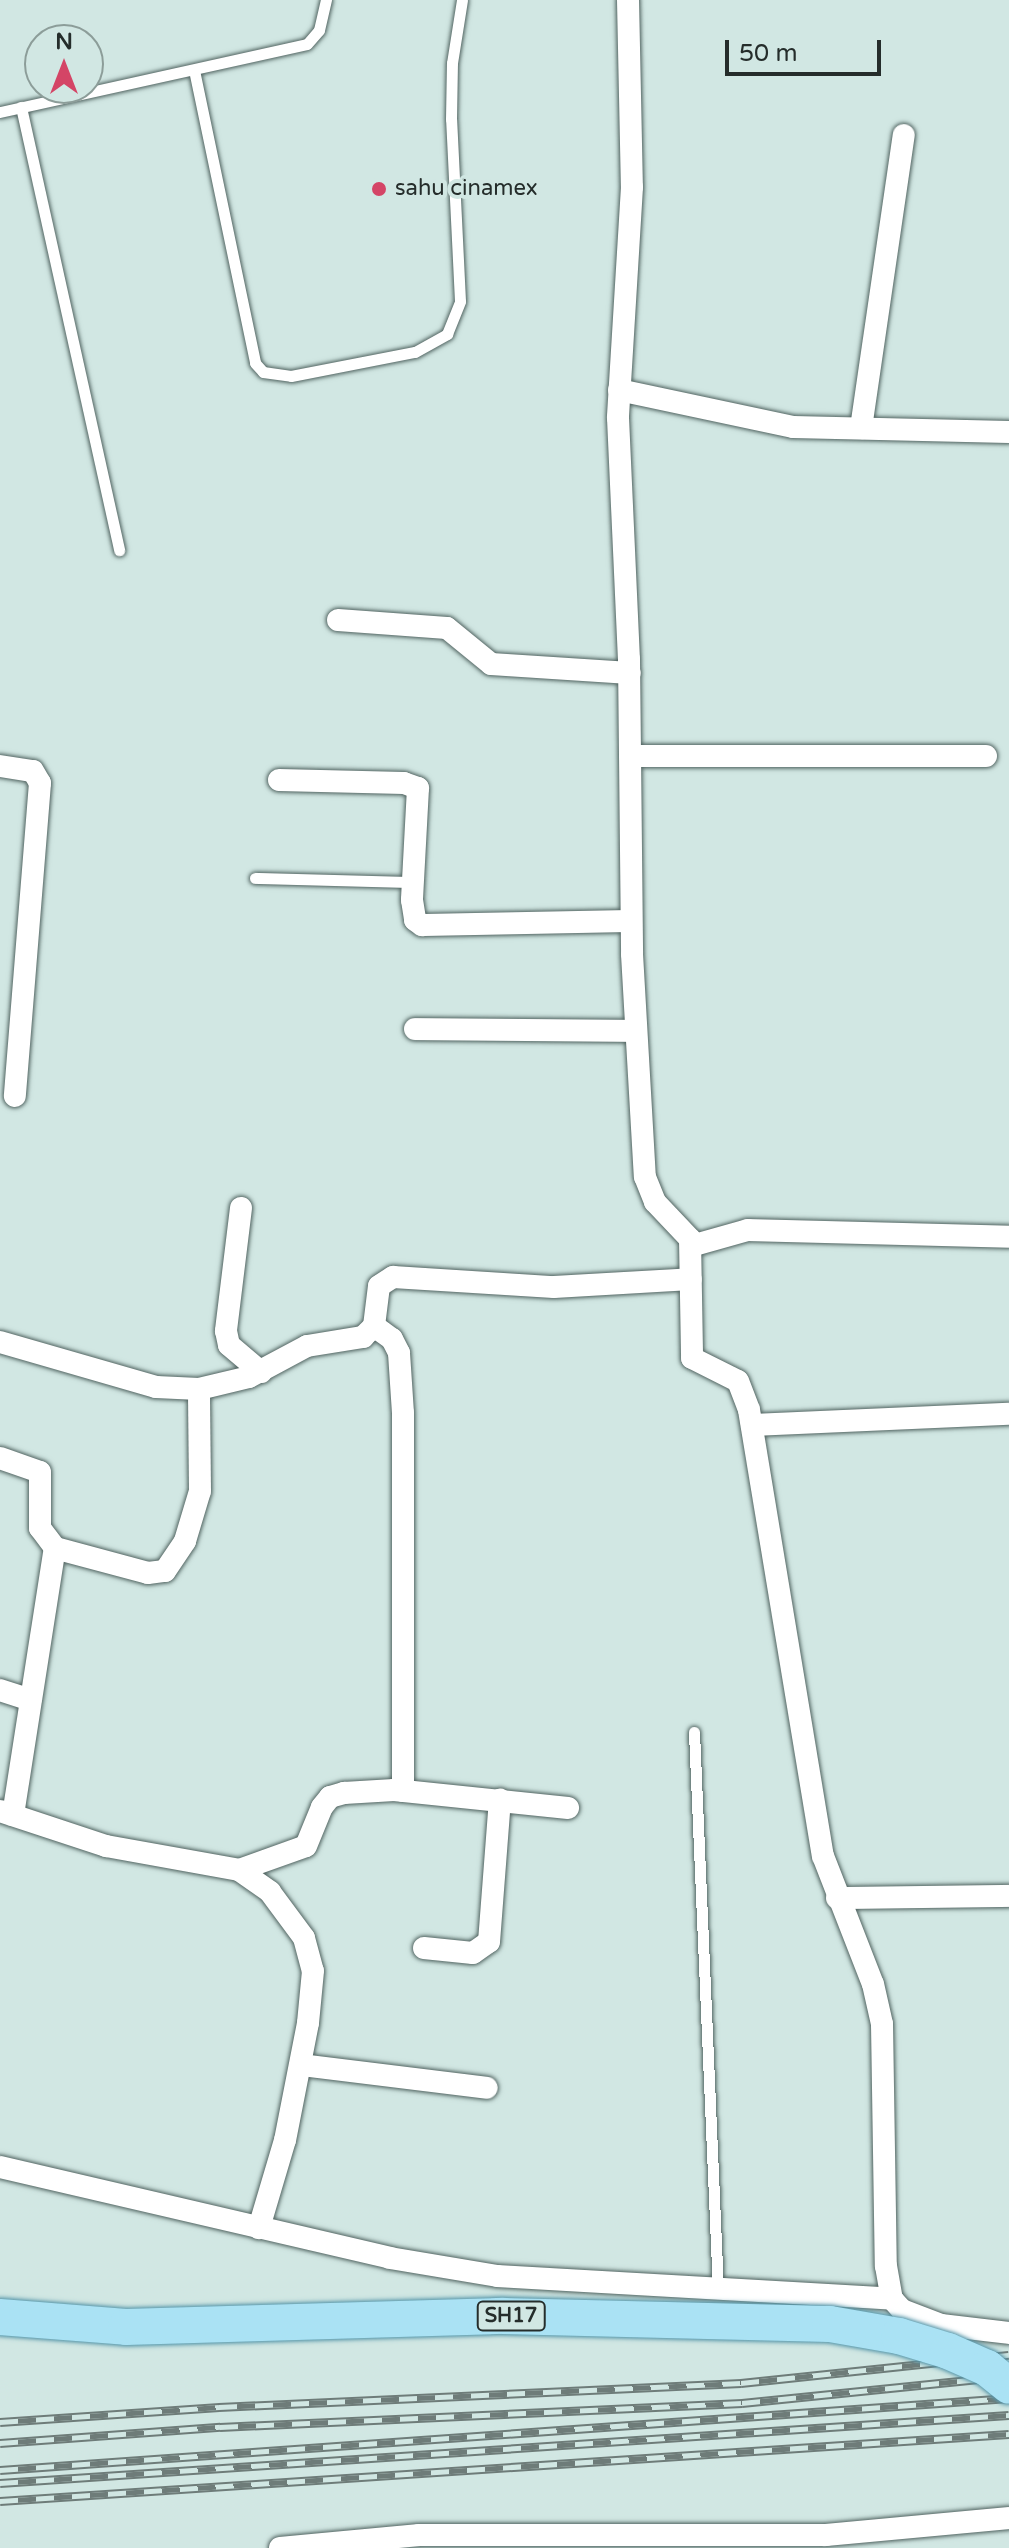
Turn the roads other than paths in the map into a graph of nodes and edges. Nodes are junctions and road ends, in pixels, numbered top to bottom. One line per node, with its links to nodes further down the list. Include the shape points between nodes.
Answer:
1 (326, 0): 4 (lane, via 319,30 307,44)
2 (462, 0): 4 (lane, via 452,63 451,119 460,301 447,334 415,352 291,376 263,372 255,363)
3 (628, 0): 8 (street, via 632,187)
4 (194, 70): 5 (lane)
5 (21, 107): 6 (lane); 11 (lane)
6 (0, 112)
7 (904, 135): 9 (street)
8 (619, 390): 9 (street, via 793,427); 13 (street)
9 (861, 428): 10 (street)
10 (1009, 432)
11 (119, 550)
12 (338, 620): 13 (street, via 447,628 477,657 502,666)
13 (630, 673): 14 (street)
14 (630, 756): 15 (street); 20 (street)
15 (986, 756)
16 (0, 766): 23 (street, via 33,771 40,783)
17 (279, 780): 19 (street, via 404,783 418,788)
18 (255, 878): 19 (lane)
19 (413, 882): 20 (street, via 413,913 428,927)
20 (631, 921): 22 (street)
21 (415, 1029): 22 (street)
22 (635, 1031): 26 (street, via 645,1177 655,1202 688,1233)
23 (15, 1096)
24 (241, 1208): 30 (street, via 226,1331 229,1345)
25 (1009, 1237): 26 (street, via 748,1230)
26 (691, 1246): 27 (street)
27 (691, 1279): 28 (street, via 541,1287 402,1276 379,1286); 33 (street, via 692,1358 703,1368 738,1381)
28 (374, 1326): 30 (street, via 363,1337 298,1349); 39 (street, via 396,1344 403,1413)
29 (0, 1342): 31 (street, via 156,1387)
30 (261, 1372): 31 (street)
31 (199, 1389): 35 (street, via 200,1491 172,1566 148,1573)
32 (1009, 1414): 33 (street)
33 (752, 1425): 45 (street, via 816,1816)
34 (0, 1458): 35 (street, via 40,1472 40,1528)
35 (55, 1548): 37 (street)
36 (0, 1690): 37 (street)
37 (30, 1700): 42 (street)
38 (694, 1732): 51 (lane)
39 (403, 1791): 40 (street); 43 (street, via 330,1797 306,1846)
40 (500, 1799): 41 (street); 46 (street, via 489,1942 473,1953)
41 (568, 1808)
42 (7, 1813): 43 (street, via 106,1846)
43 (239, 1870): 47 (street, via 282,1906 310,1954 312,1991)
44 (1009, 1896): 45 (street)
45 (837, 1898): 52 (street, via 873,1984 882,2024 886,2266)
46 (424, 1948)
47 (301, 2065): 48 (street); 50 (street)
48 (487, 2088)
49 (0, 2167): 50 (street)
50 (259, 2228): 51 (street, via 497,2276)
51 (718, 2290): 52 (street)
52 (892, 2299): 54 (street, via 902,2310 930,2322)
53 (0, 2317): 55 (main road, SH17, bridge, via 141,2327 503,2316 816,2323 899,2336 948,2351 987,2368)
54 (1009, 2333)
55 (1009, 2386)
56 (1009, 2518): 57 (street)
57 (880, 2539): 58 (street, via 419,2535)
58 (280, 2548)

